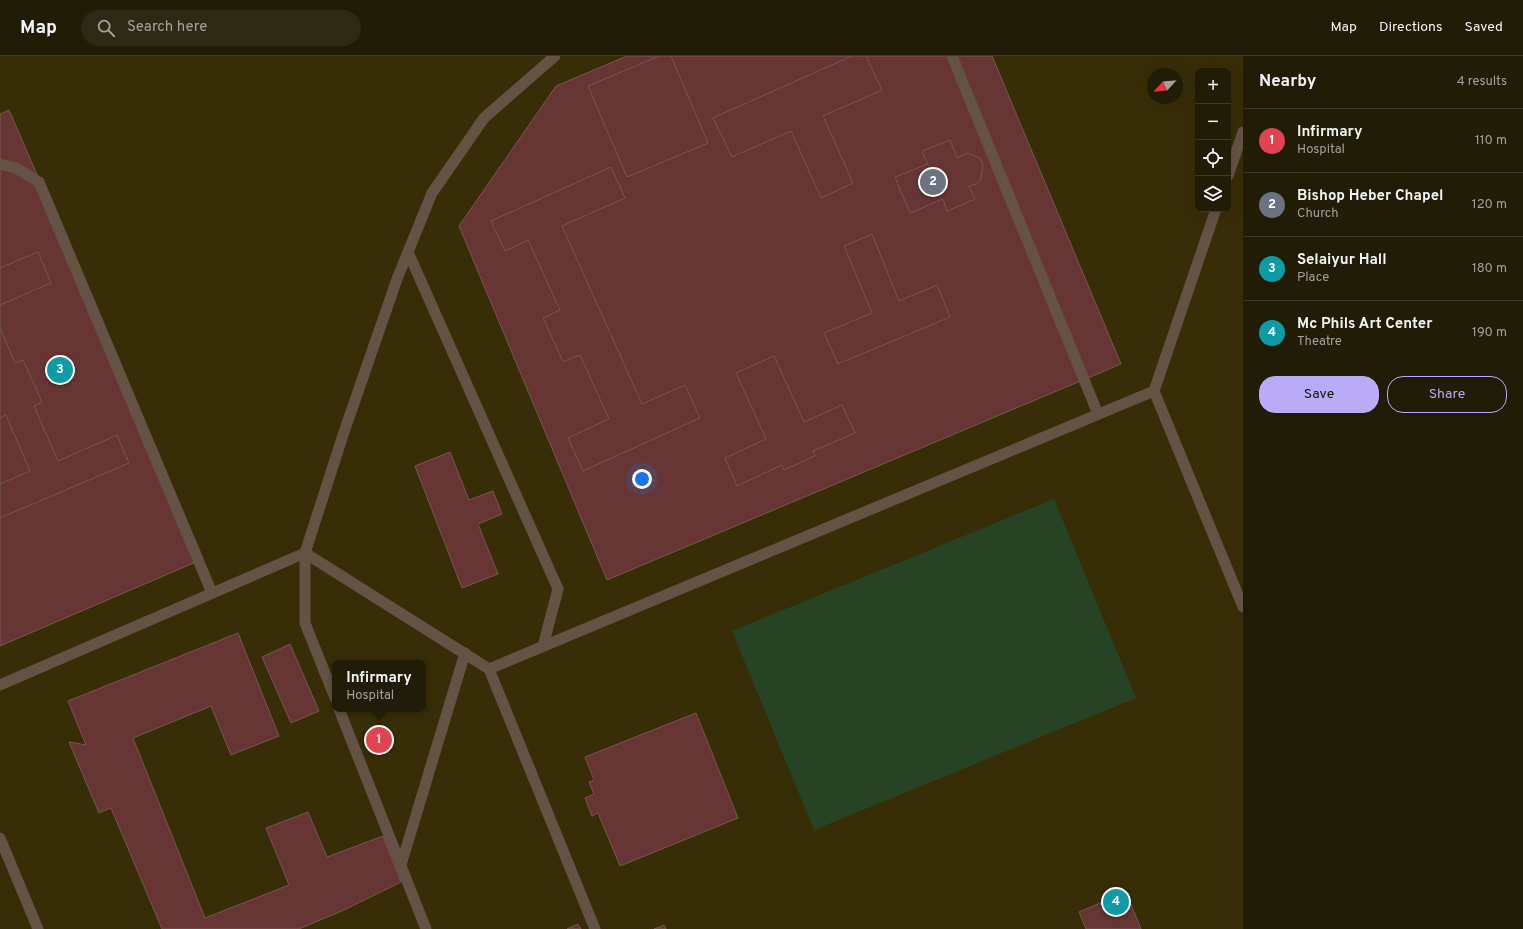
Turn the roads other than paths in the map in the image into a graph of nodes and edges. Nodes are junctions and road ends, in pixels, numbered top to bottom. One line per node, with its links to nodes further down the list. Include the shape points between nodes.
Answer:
1 (555, 56): 7 (lane, via 484,118 432,193)
2 (952, 56): 9 (lane)
3 (1243, 132): 5 (lane)
4 (0, 164): 11 (lane, via 16,168 39,182)
5 (1231, 167)
6 (1215, 212): 8 (lane)
7 (408, 252): 10 (lane, via 343,435); 13 (lane, via 558,589)
8 (1154, 391): 9 (lane); 12 (lane)
9 (1098, 414): 13 (lane)
10 (305, 553): 11 (lane); 14 (lane); 17 (lane, via 305,623)
11 (212, 593): 16 (lane)
12 (1243, 607)
13 (543, 646): 15 (lane)
14 (465, 653): 15 (lane); 20 (lane)
15 (489, 669): 23 (lane)
16 (0, 685)
17 (332, 690)
18 (340, 712): 20 (lane)
19 (0, 838): 21 (lane)
20 (401, 865): 22 (lane)
21 (38, 929)
22 (426, 929)
23 (595, 929)

